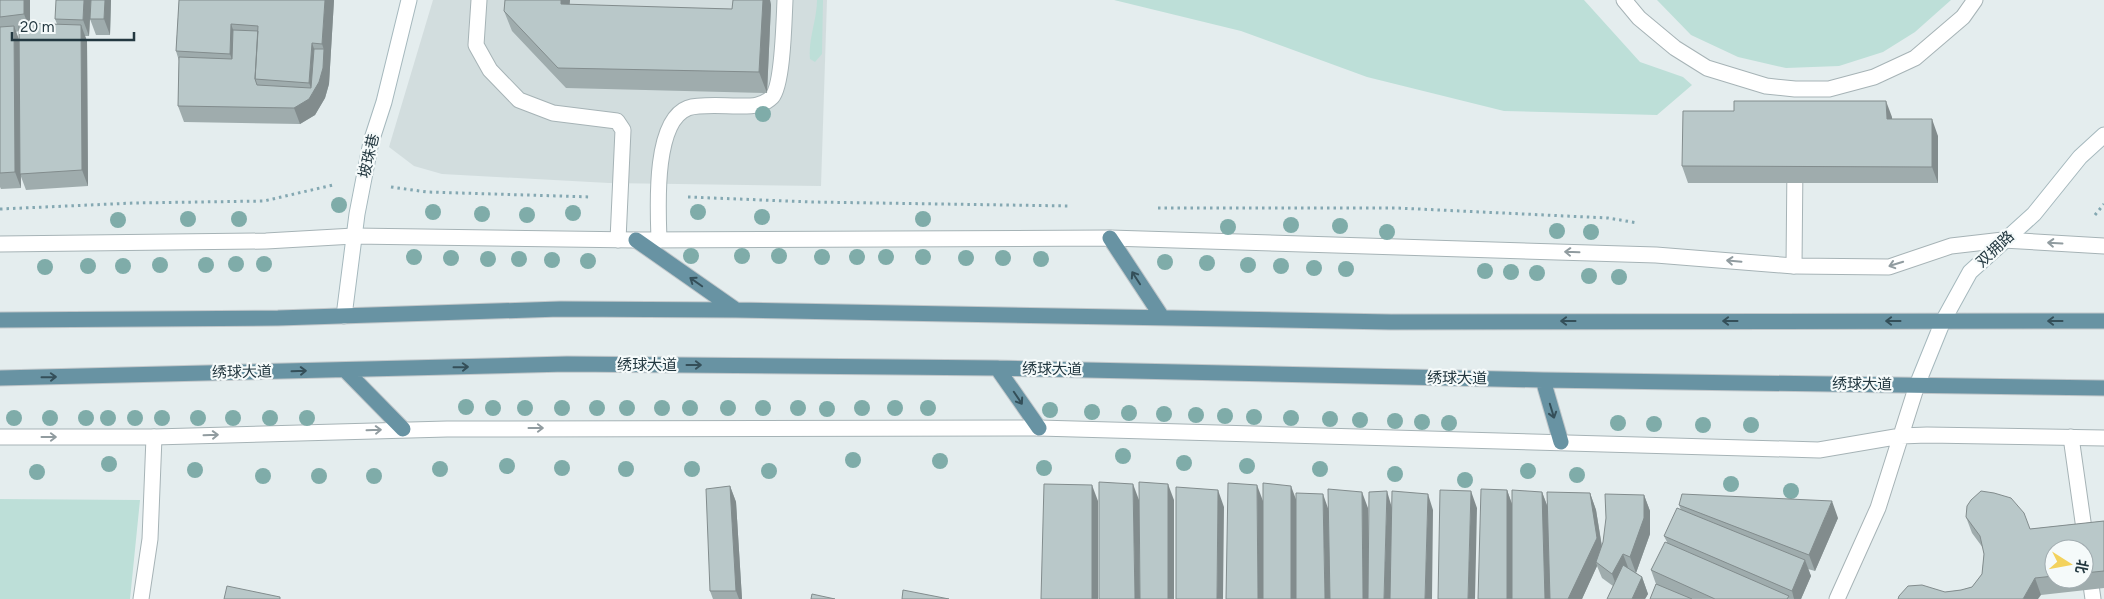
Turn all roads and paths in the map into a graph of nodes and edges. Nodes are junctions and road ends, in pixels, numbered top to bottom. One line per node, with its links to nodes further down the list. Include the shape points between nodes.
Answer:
1 (409, 0): 8 (street, 坡珠巷)
2 (478, 0): 13 (street, via 476,45 490,70 519,100 553,113 617,121 623,130)
3 (785, 0): 12 (street, via 780,78 773,96 759,106 688,108 675,117 666,135 657,196)
4 (1624, 0): 5 (street, via 1639,18 1675,48 1707,68 1795,94 1874,77 1915,58 1963,17)
5 (1976, 0)
6 (2104, 135): 15 (street, 双拥路, via 2080,157 2034,214)
7 (1795, 148): 18 (street)
8 (363, 183): 9 (path, via 337,184 264,201); 10 (street, 坡珠巷)
9 (0, 209)
10 (354, 236): 13 (street); 16 (street, via 266,241); 20 (street, 坡珠巷)
11 (1110, 238): 12 (street); 18 (street, one-way to 11, via 1656,255); 21 (main road, one-way to 11)
12 (659, 239): 14 (street)
13 (618, 240): 14 (street)
14 (636, 240): 19 (main road, one-way to 14)
15 (2003, 240): 17 (street, one-way to 15); 18 (street, one-way to 18, via 1951,246 1889,266); 23 (street, 双拥路, via 1970,272)
16 (0, 244)
17 (2104, 246)
18 (1794, 266)
19 (736, 310): 20 (main road, via 560,309); 21 (main road)
20 (344, 316): 22 (main road)
21 (1162, 317): 23 (main road, one-way to 21, via 1391,322)
22 (0, 320)
23 (1943, 321): 24 (main road, one-way to 23); 29 (street, 双拥路)
24 (2104, 321)
25 (997, 368): 26 (main road, 绣球大道, one-way to 25, via 567,364); 28 (main road, 绣球大道); 31 (main road, one-way to 31)
26 (345, 370): 27 (main road, 绣球大道, one-way to 26); 32 (main road)
27 (0, 378)
28 (1543, 380): 29 (main road, 绣球大道); 38 (main road, one-way to 38)
29 (1917, 385): 30 (main road, 绣球大道); 33 (street, 双拥路)
30 (2104, 388)
31 (1039, 428): 32 (street, one-way to 31); 38 (street)
32 (403, 430): 35 (street, one-way to 32)
33 (1900, 436): 36 (street); 38 (street, via 1819,450); 40 (street, 双拥路, via 1878,508)
34 (0, 437): 35 (street, one-way to 35)
35 (154, 437): 39 (street, via 150,539)
36 (2071, 437): 37 (street); 41 (street)
37 (2104, 438)
38 (1561, 442)
39 (142, 599)
40 (1838, 599)
41 (2093, 599)

